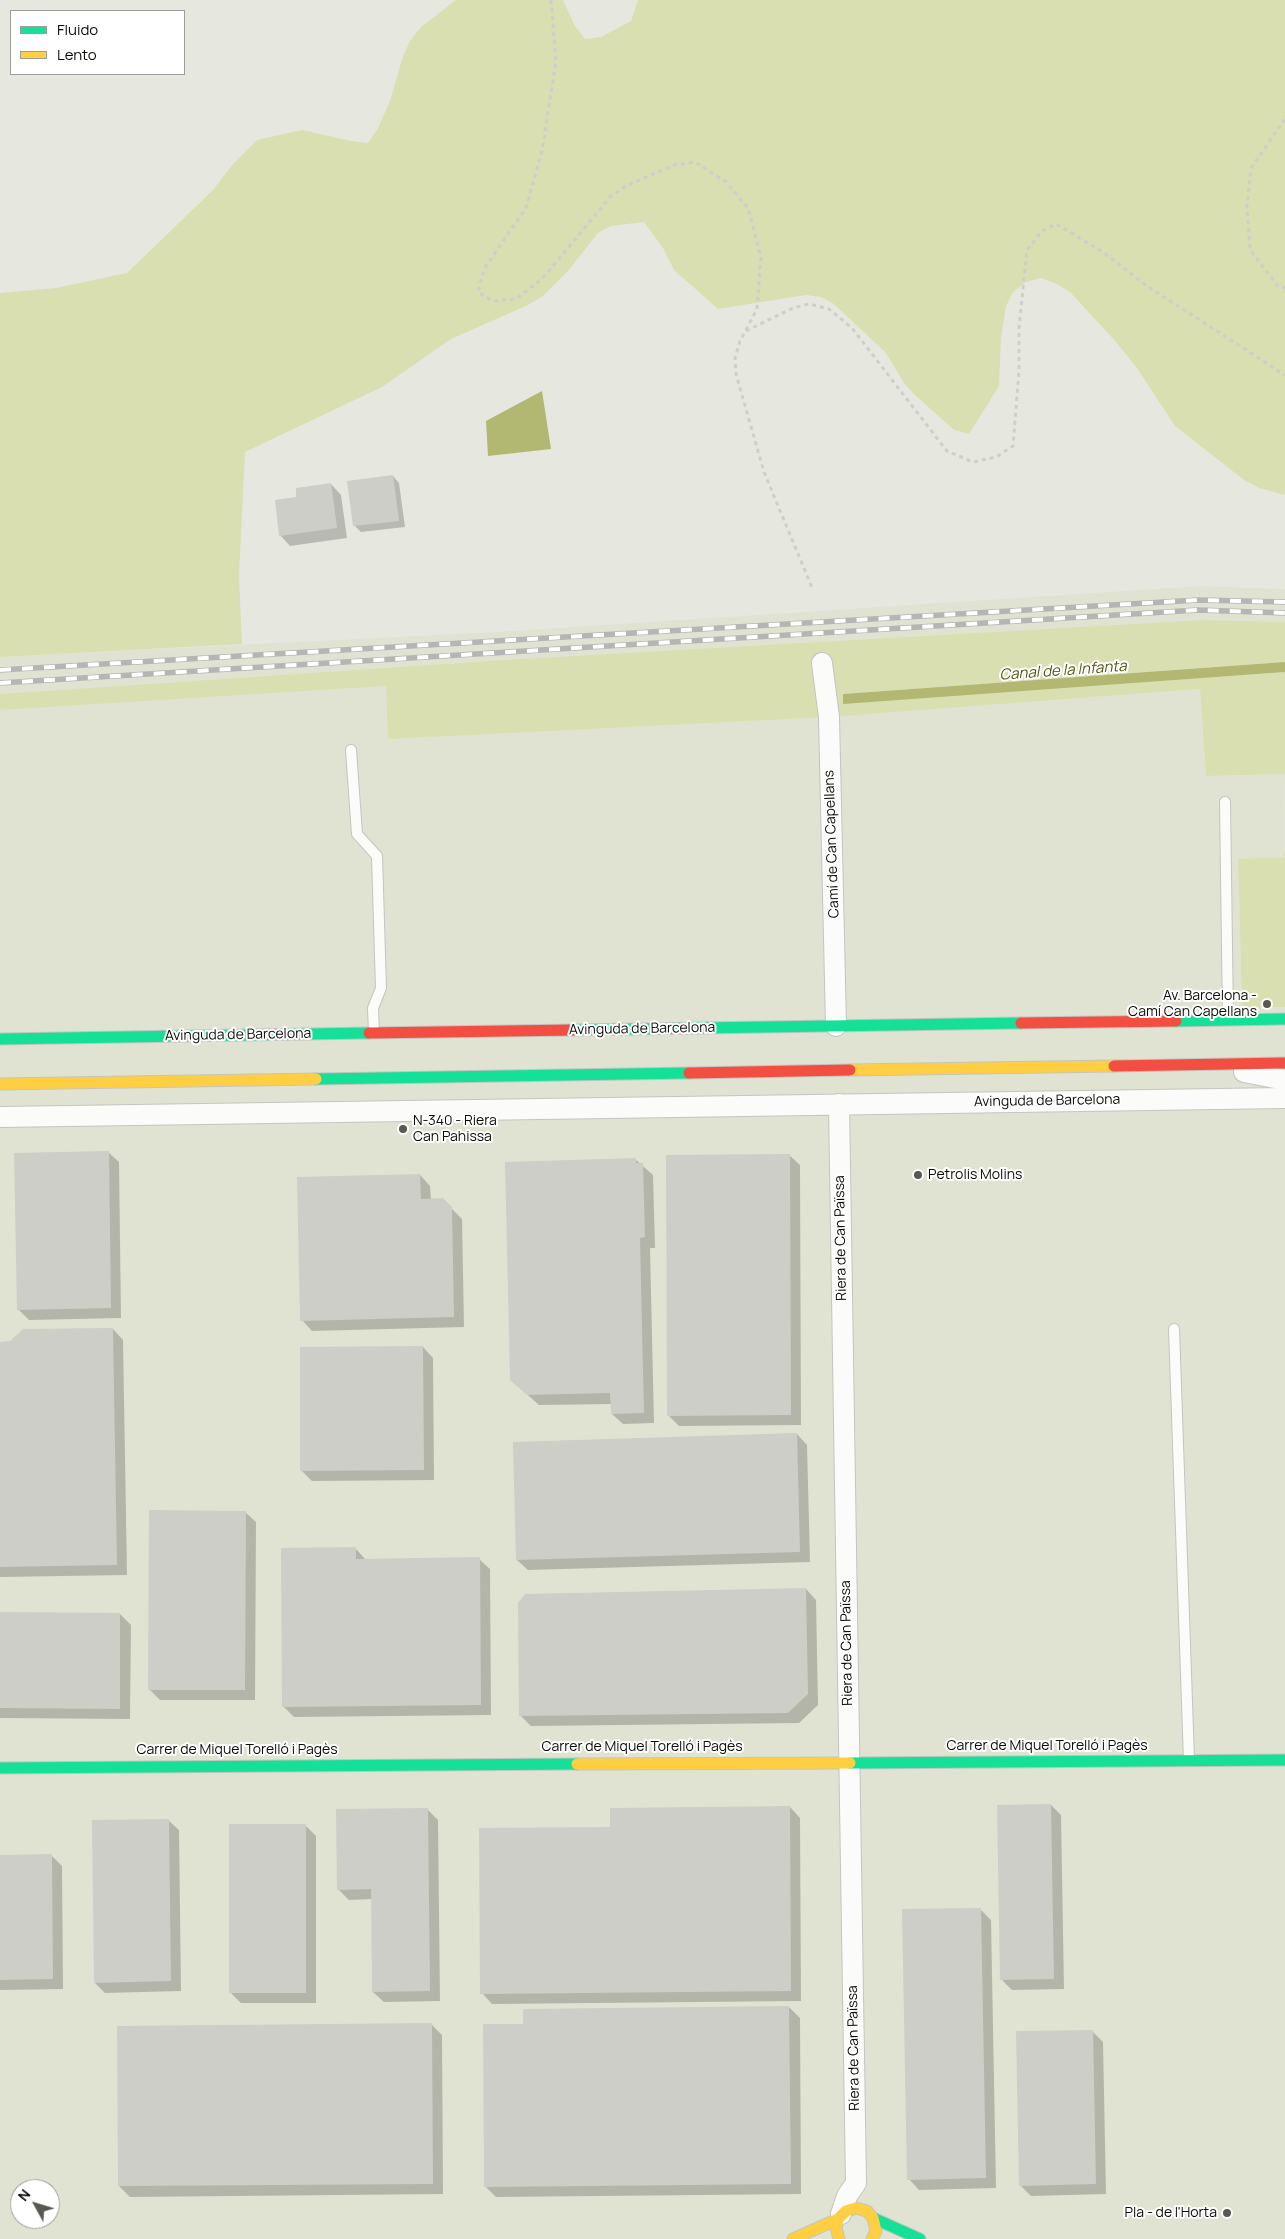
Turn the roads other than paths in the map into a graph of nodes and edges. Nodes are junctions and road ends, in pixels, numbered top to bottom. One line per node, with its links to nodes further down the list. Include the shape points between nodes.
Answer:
1 (822, 663): 6 (street, Camí de Can Capellans, via 829,717)
2 (351, 750): 7 (lane, via 357,834 377,856 381,988 374,1008)
3 (1225, 802): 5 (lane)
4 (1285, 1019): 5 (street, Avinguda de Barcelona)
5 (1228, 1020): 6 (street, Avinguda de Barcelona)
6 (836, 1026): 7 (street, Avinguda de Barcelona)
7 (374, 1033): 8 (street, Avinguda de Barcelona)
8 (0, 1039)
9 (1285, 1063): 10 (street)
10 (1210, 1064): 11 (street); 12 (street)
11 (1285, 1080)
12 (0, 1084)
13 (1285, 1098): 14 (street, Avinguda de Barcelona)
14 (839, 1104): 15 (street, Avinguda de Barcelona); 19 (street, Riera de Can Païssa)
15 (0, 1117)
16 (1174, 1329): 18 (lane)
17 (1285, 1760): 18 (street, Carrer de Miquel Torelló i Pagès)
18 (1189, 1761): 19 (street, Carrer de Miquel Torelló i Pagès)
19 (849, 1763): 20 (street, Carrer de Miquel Torelló i Pagès); 21 (street, Riera de Can Païssa)
20 (0, 1768)
21 (856, 2183): 22 (street, Riera de Can Païssa); 23 (street, Riera de Can Païssa, via 863,2192)
22 (840, 2216): 23 (street, via 850,2208 856,2208 863,2209); 24 (street); 25 (street, via 836,2228)
23 (872, 2217): 26 (street, via 876,2231); 27 (street)
24 (793, 2239)
25 (839, 2239)
26 (872, 2239)
27 (920, 2239)

